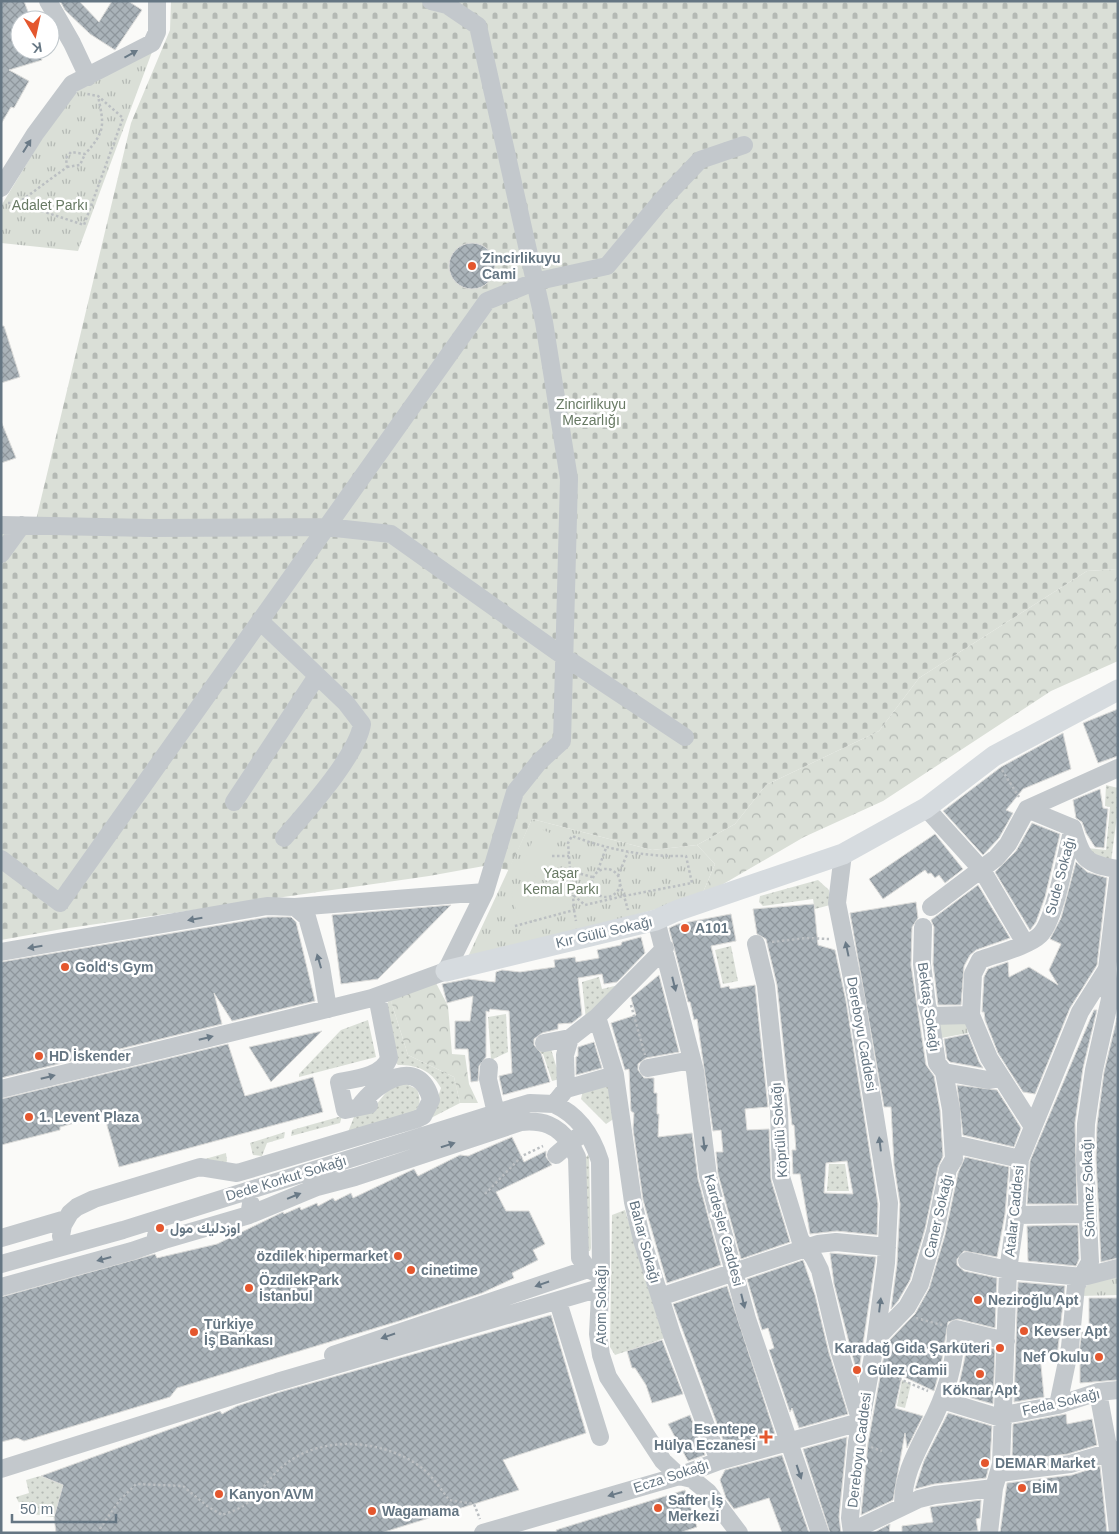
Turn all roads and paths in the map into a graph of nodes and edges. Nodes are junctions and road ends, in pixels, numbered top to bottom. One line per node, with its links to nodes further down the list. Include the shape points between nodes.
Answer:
1 (48, 1): 4 (street, via 72,43)
2 (157, 1): 4 (street, one-way to 2, via 152,43 157,32)
3 (431, 1): 12 (street, via 447,5 478,26)
4 (86, 85): 5 (path); 9 (street, one-way to 4, via 72,84)
5 (98, 96): 7 (path, via 104,124 100,137); 10 (path, via 123,118 84,225)
6 (744, 145): 12 (street, via 700,160 661,200 607,266)
7 (85, 154): 8 (path, via 80,165); 8 (path, via 71,152 66,158)
8 (67, 167): 10 (path)
9 (1, 188)
10 (18, 202): 11 (path)
11 (1, 203)
12 (534, 282): 15 (street, via 488,301); 18 (street, via 544,322 569,479)
13 (1, 525): 14 (street)
14 (22, 525): 15 (street); 16 (street)
15 (326, 527): 17 (street); 18 (street, via 391,534)
16 (1, 554)
17 (260, 621): 19 (street); 34 (street, via 60,903)
18 (563, 656): 21 (street); 43 (street, via 562,741 539,762 515,792)
19 (317, 676): 24 (street); 28 (street, via 362,724 361,736 328,785)
20 (1118, 690): 22 (main road)
21 (685, 737)
22 (994, 756): 25 (main road); 26 (path)
23 (1118, 768): 26 (street)
24 (234, 802)
25 (926, 808): 31 (main road); 36 (street)
26 (1026, 809): 27 (street); 36 (street, via 1008,844)
27 (1073, 828): 35 (street, via 1081,855 1099,866); 55 (street, Sude Sokağı, via 1052,912 1040,935)
28 (284, 838)
29 (606, 848): 30 (path); 33 (path, via 572,836 568,842); 37 (path)
30 (628, 852): 39 (path); 45 (path, via 686,856 692,883)
31 (843, 854): 49 (main road, Kır Gülü Sokağı); 98 (street, Dereboyu Caddesi, one-way to 31, via 889,1203 837,903)
32 (552, 856): 33 (path)
33 (569, 856): 38 (path)
34 (1, 860)
35 (1118, 869)
36 (982, 870): 47 (street); 55 (street)
37 (597, 871): 39 (path, via 605,868); 40 (path)
38 (571, 872): 40 (path); 44 (path)
39 (618, 876): 42 (path)
40 (592, 877): 42 (path, via 595,892 602,896 610,896)
41 (1118, 878): 59 (street, Atalar Caddesi)
42 (620, 884): 45 (path)
43 (485, 892): 46 (street); 60 (street)
44 (572, 894): 45 (path, via 585,905); 48 (path)
45 (624, 896): 52 (path)
46 (295, 907): 58 (street, one-way to 58, via 267,906); 64 (street, one-way to 46, via 321,966 307,917)
47 (931, 907)
48 (574, 910): 50 (path); 51 (path)
49 (656, 920): 52 (main road, Kır Gülü Sokağı); 57 (street, Kardeşler Caddesi)
50 (577, 925)
51 (515, 926)
52 (632, 926): 60 (main road, Kır Gülü Sokağı)
53 (923, 926): 66 (street, Bektaş Sokağı, via 922,964)
54 (822, 939): 56 (path)
55 (1025, 943): 65 (street, Sude Sokağı, via 980,960 973,974)
56 (756, 944): 99 (street, Köprülü Sokağı, via 766,986 779,1110 781,1177 800,1239)
57 (665, 948): 61 (street); 70 (street, Kardeşler Caddesi, one-way to 70)
58 (1, 952)
59 (1107, 969): 63 (street, Sönmez Sokağı); 80 (street, Atalar Caddesi, via 1080,1012)
60 (446, 970): 62 (street)
61 (626, 990): 67 (street); 71 (path)
62 (373, 997): 64 (street); 82 (street, via 381,1060 377,1065 335,1073 345,1110 369,1105 384,1092 389,1080 405,1075 424,1083 431,1100 423,1116)
63 (1114, 999): 90 (street, Sönmez Sokağı, via 1094,1070 1086,1124)
64 (328, 1009): 76 (street, one-way to 64)
65 (971, 1015): 66 (street); 75 (street, via 978,1038)
66 (930, 1016): 73 (street, Bektaş Sokağı, via 937,1063)
67 (597, 1017): 68 (street); 74 (street, Bahar Sokağı)
68 (570, 1038): 69 (street); 77 (street, via 565,1055)
69 (544, 1043)
70 (692, 1060): 71 (street); 105 (street, Kardeşler Caddesi, one-way to 105, via 708,1176)
71 (647, 1065)
72 (489, 1067): 79 (street, via 488,1079)
73 (944, 1072): 75 (street, via 988,1080); 84 (street, Bektaş Sokağı)
74 (615, 1075): 77 (street); 109 (street, Bahar Sokağı, via 632,1202)
75 (1000, 1078): 80 (street)
76 (1, 1089)
77 (566, 1089): 78 (street)
78 (554, 1104): 79 (street, Dede Korkut Sokağı, via 530,1103); 81 (street, Atom Sokağı, via 568,1110)
79 (496, 1113): 85 (street, Dede Korkut Sokağı)
80 (1033, 1127): 87 (street, Atalar Caddesi)
81 (585, 1130): 83 (street); 106 (street, Atom Sokağı, via 597,1150 601,1166)
82 (374, 1132): 85 (street); 93 (street, via 237,1173 200,1166 94,1199 77,1207)
83 (570, 1143): 86 (street); 91 (street, one-way to 83, via 317,1186 521,1122 536,1120 549,1124); 106 (street, via 577,1157 580,1258)
84 (954, 1144): 87 (street); 111 (street, Caner Sokağı, via 954,1159 948,1169 925,1271 914,1297)
85 (379, 1149): 88 (street, Dede Korkut Sokağı)
86 (550, 1150): 89 (path, via 522,1156)
87 (1020, 1159): 92 (street, Atalar Caddesi)
88 (264, 1184): 91 (street, via 251,1204); 94 (street, Dede Korkut Sokağı)
89 (485, 1194)
90 (1088, 1214): 92 (street); 107 (street, Sönmez Sokağı, via 1090,1262)
91 (249, 1215): 96 (street)
92 (1016, 1215): 104 (street, Atalar Caddesi)
93 (66, 1220): 95 (street); 97 (street, via 61,1236)
94 (123, 1230): 96 (street); 97 (street, Dede Korkut Sokağı)
95 (1, 1238)
96 (167, 1239): 100 (street, via 166,1244 133,1254); 108 (street, one-way to 108)
97 (64, 1246): 102 (street, Dede Korkut Sokağı)
98 (886, 1247): 99 (street, via 836,1242); 113 (street, Dereboyu Caddesi, one-way to 98)
99 (808, 1248): 105 (street); 121 (street, Köprülü Sokağı, via 820,1270)
100 (134, 1257)
101 (967, 1261): 104 (street)
102 (1, 1264)
103 (1118, 1268): 107 (street)
104 (1008, 1270): 107 (street); 114 (street, Atalar Caddesi)
105 (735, 1272): 109 (street); 123 (street, Kardeşler Caddesi, one-way to 123, via 747,1319)
106 (596, 1277): 110 (street); 125 (street, one-way to 125); 128 (street, Atom Sokağı, via 598,1334 608,1377 663,1461)
107 (1083, 1277): 119 (street, Sönmez Sokağı, via 1076,1286 1070,1347)
108 (1, 1287)
109 (660, 1297): 126 (street, Bahar Sokağı)
110 (558, 1302): 122 (street); 127 (street, via 277,1382)
111 (900, 1314): 112 (path); 113 (street, Caner Sokağı)
112 (956, 1329): 114 (street); 118 (street)
113 (876, 1339): 115 (street, Dereboyu Caddesi)
114 (1006, 1341): 120 (street, Atalar Caddesi)
115 (870, 1368): 118 (path, via 900,1377); 121 (street, Dereboyu Caddesi)
116 (1118, 1390): 117 (street, Feda Sokağı)
117 (1098, 1392): 119 (street, Feda Sokağı); 124 (street)
118 (942, 1400): 120 (street); 130 (street, via 908,1467)
119 (1058, 1405): 120 (street, Feda Sokağı)
120 (1004, 1417): 129 (street, Atalar Caddesi)
121 (860, 1422): 123 (street, Ecza Sokağı); 132 (street, Dereboyu Caddesi, via 850,1518)
122 (600, 1438)
123 (788, 1442): 126 (street, Ecza Sokağı); 135 (street, Kardeşler Caddesi, one-way to 135)
124 (1113, 1451): 129 (street); 137 (street)
125 (1, 1458)
126 (718, 1461): 128 (street, Ecza Sokağı)
127 (1, 1469)
128 (679, 1476): 131 (street, Ecza Sokağı, one-way to 131); 134 (street, Atom Sokağı, via 698,1483)
129 (997, 1480): 130 (street); 136 (street, Atalar Caddesi)
130 (903, 1506): 132 (street)
131 (484, 1532): 133 (path, via 474,1504 449,1500 423,1469 398,1453 370,1445 341,1444 308,1451 284,1465 243,1507 222,1515 183,1486 136,1484 119,1501)
132 (852, 1532)
133 (97, 1533)
134 (739, 1533)
135 (820, 1533)
136 (989, 1533)
137 (1118, 1533)

